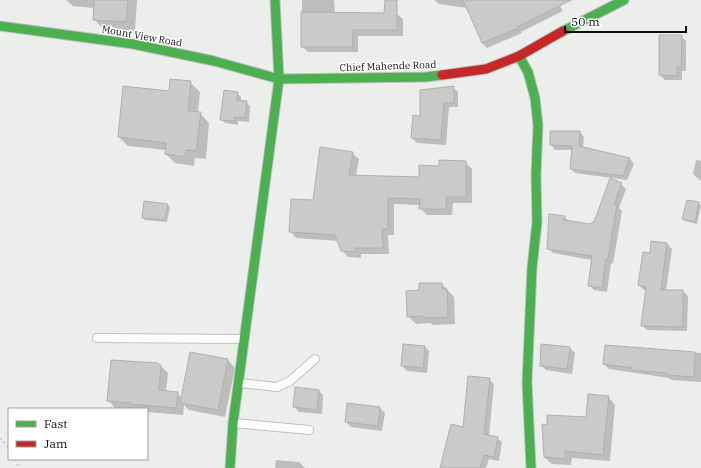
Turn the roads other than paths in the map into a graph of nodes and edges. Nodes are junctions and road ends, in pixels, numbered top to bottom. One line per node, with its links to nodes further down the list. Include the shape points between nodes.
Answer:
1 (275, 0): 5 (street)
2 (624, 0): 4 (street, Chief Mahende Road)
3 (0, 26): 5 (street, Mount View Road, via 132,44 214,61)
4 (519, 56): 5 (street, Chief Mahende Road, via 486,69 426,77); 13 (street, via 528,72 535,98 538,125 537,222 528,323)
5 (279, 79): 7 (street)
6 (97, 338): 7 (lane)
7 (245, 339): 9 (street)
8 (315, 359): 9 (lane, via 290,381 277,387)
9 (239, 383): 10 (street)
10 (233, 423): 11 (lane); 12 (street)
11 (308, 430)
12 (230, 468)
13 (531, 468)

